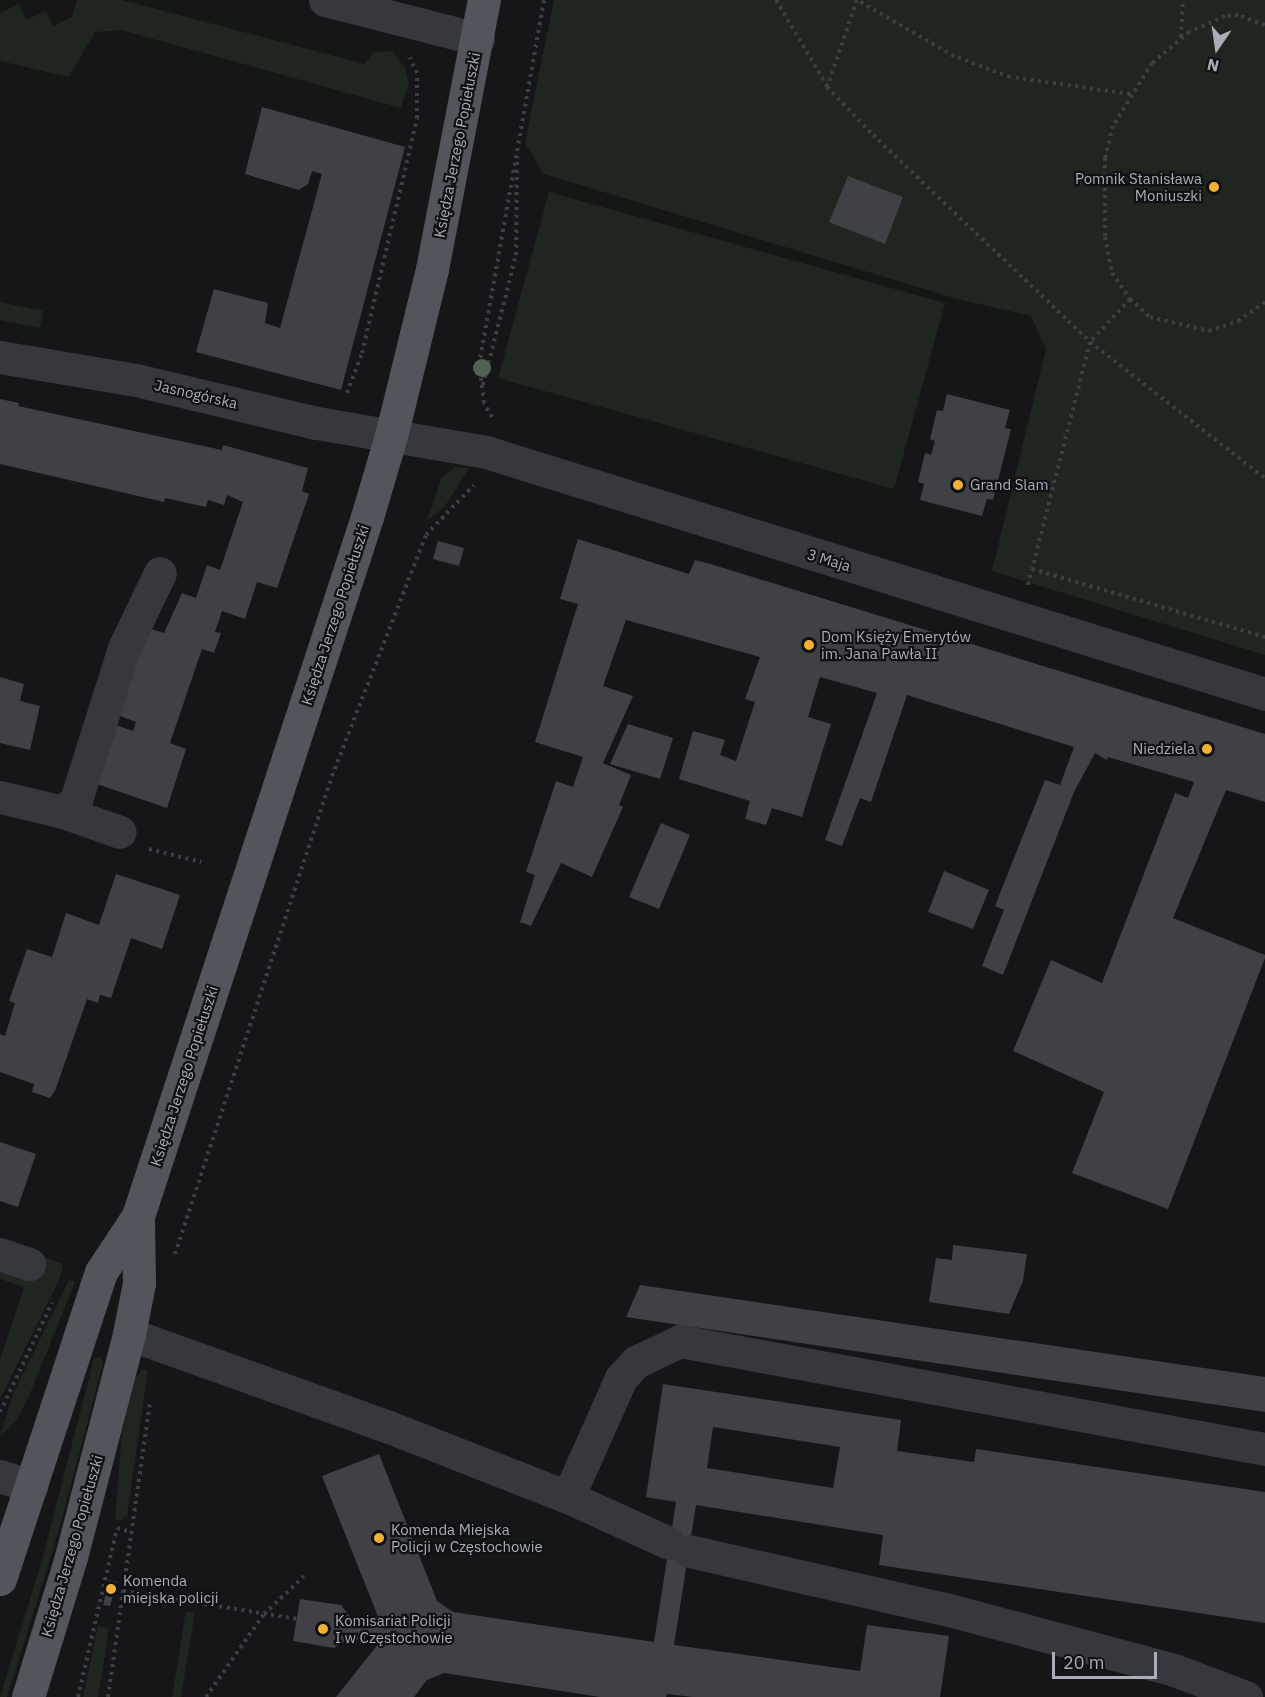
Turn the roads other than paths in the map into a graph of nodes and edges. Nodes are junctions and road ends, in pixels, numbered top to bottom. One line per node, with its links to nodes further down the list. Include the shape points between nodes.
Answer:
1 (325, 0): 3 (street)
2 (484, 0): 3 (main road, Księdza Jerzego Popiełuszki)
3 (478, 39): 5 (main road, Księdza Jerzego Popiełuszki, via 432,269)
4 (0, 357): 5 (street, Jasnogórska, via 135,380)
5 (392, 436): 7 (street, 3 Maja, via 486,452); 11 (main road, Księdza Jerzego Popiełuszki)
6 (160, 573): 9 (street, via 124,648 76,800)
7 (1265, 694)
8 (0, 797): 9 (street)
9 (63, 812): 10 (street)
10 (120, 832)
11 (138, 1216): 12 (main road, Księdza Jerzego Popiełuszki); 15 (main road, Księdza Jerzego Popiełuszki, via 101,1272)
12 (143, 1339): 16 (street); 18 (main road, Księdza Jerzego Popiełuszki)
13 (1265, 1449): 16 (street, via 680,1341 636,1362 621,1378)
14 (0, 1476): 15 (street)
15 (31, 1486): 17 (main road, Księdza Jerzego Popiełuszki)
16 (568, 1497): 19 (street, via 679,1547 949,1610 1174,1670)
17 (0, 1579)
18 (28, 1697)
19 (1246, 1697)

